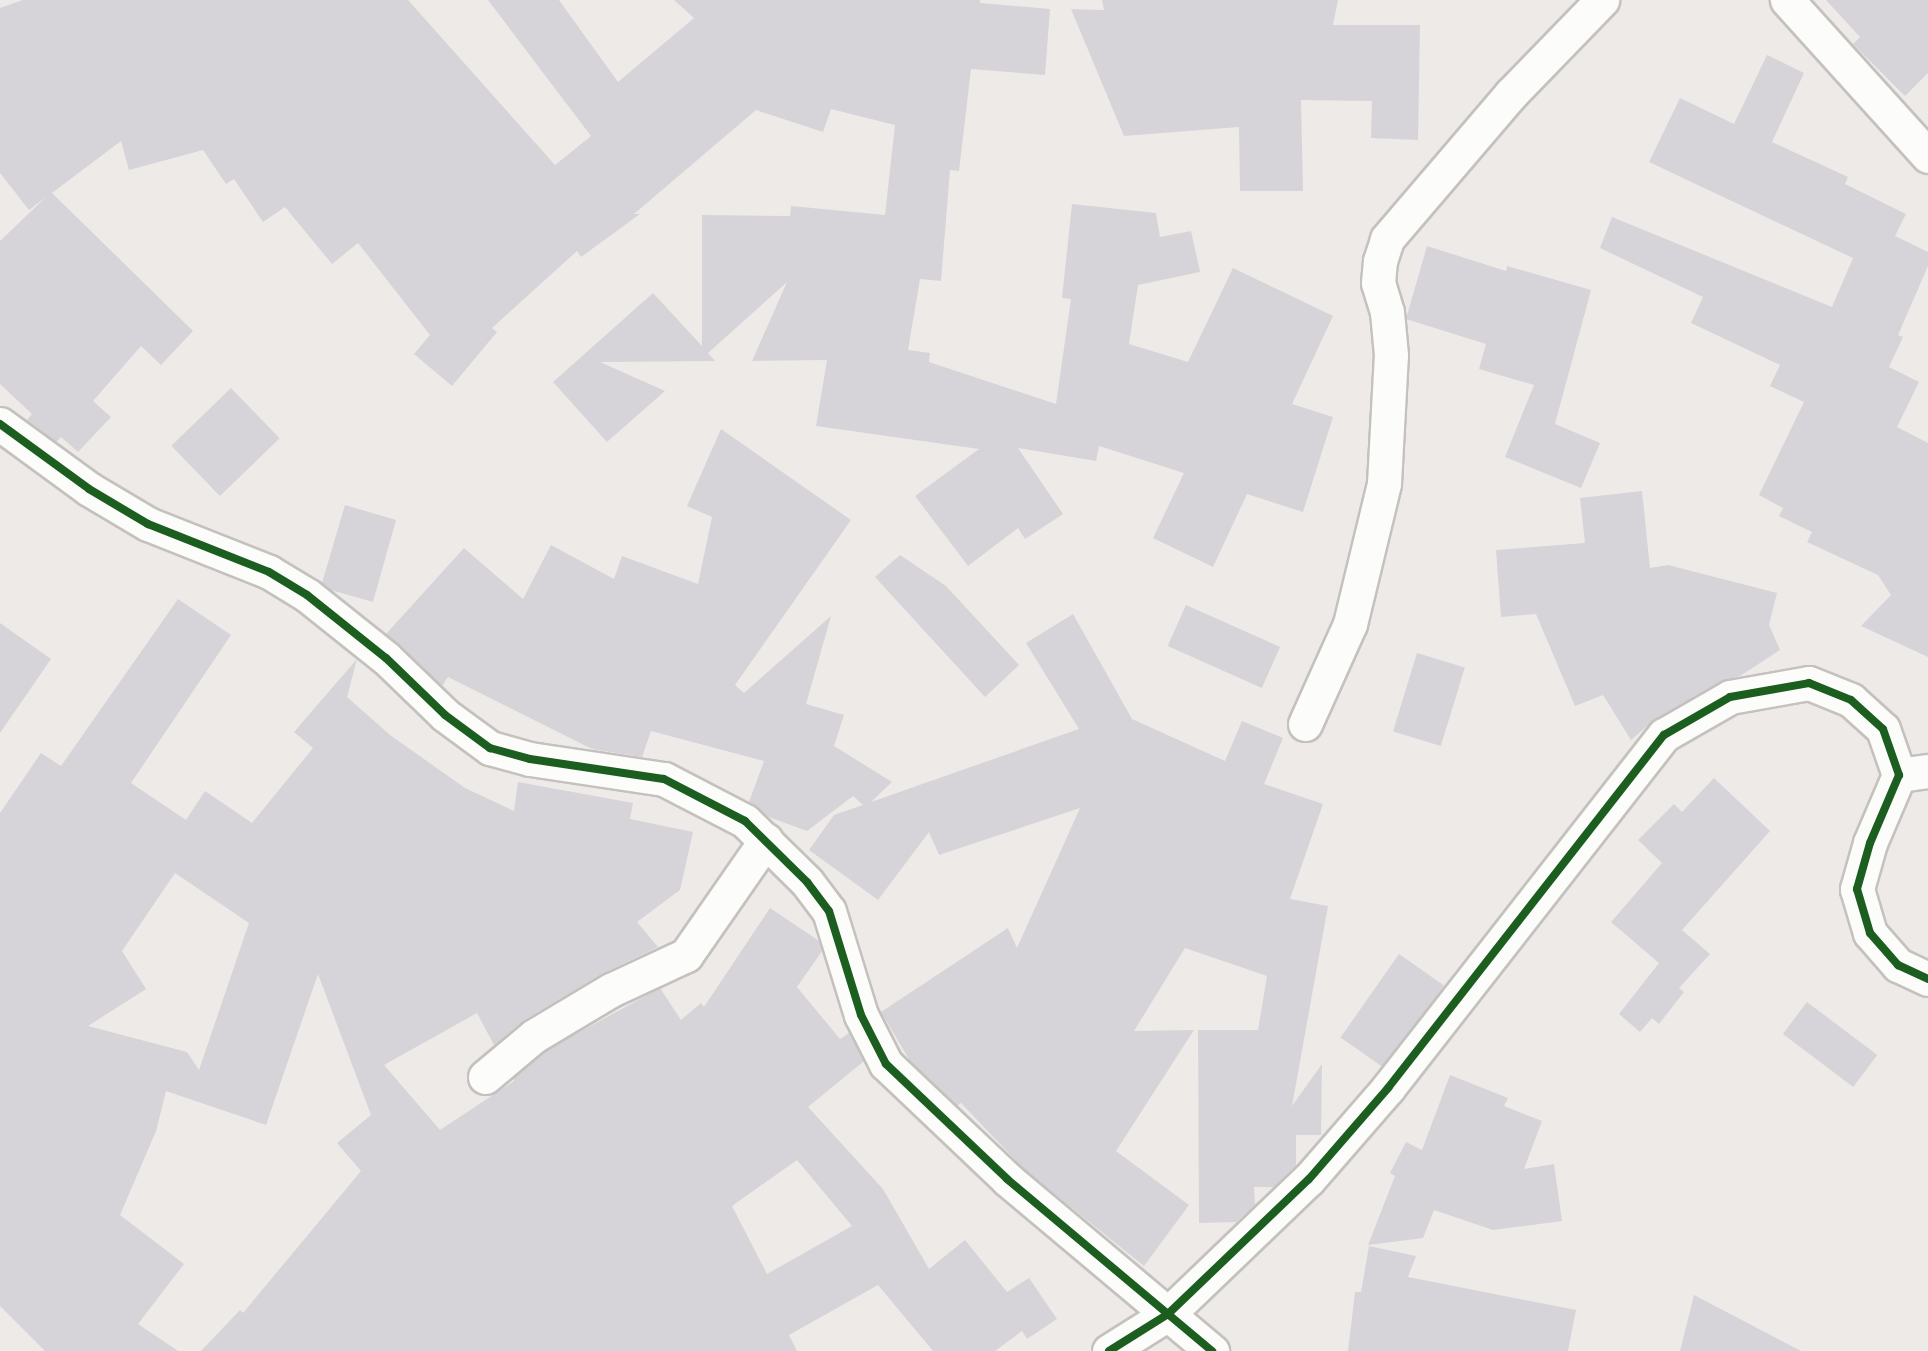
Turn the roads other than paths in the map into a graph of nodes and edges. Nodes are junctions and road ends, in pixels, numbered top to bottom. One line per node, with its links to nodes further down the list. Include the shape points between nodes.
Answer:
1 (1602, 0): 5 (street, via 1511,94 1387,239 1378,283 1387,312 1391,355 1384,483 1350,624)
2 (1787, 0): 3 (street)
3 (1928, 156)
4 (0, 424): 7 (street, via 89,489 148,524 269,572 308,595 386,657 445,715 490,748 530,759 664,779 745,821)
5 (1305, 724)
6 (1913, 773): 8 (street, via 1870,843 1857,889 1870,933 1898,966); 10 (street, via 1882,729 1851,700 1809,683 1730,698 1664,735 1388,1088 1309,1179)
7 (766, 840): 9 (street, via 686,955 611,990 544,1030); 10 (street, via 829,911 861,1015 886,1064 1007,1179)
8 (1928, 979)
9 (485, 1077)
10 (1167, 1314): 11 (street); 12 (street)
11 (1109, 1351)
12 (1212, 1351)

